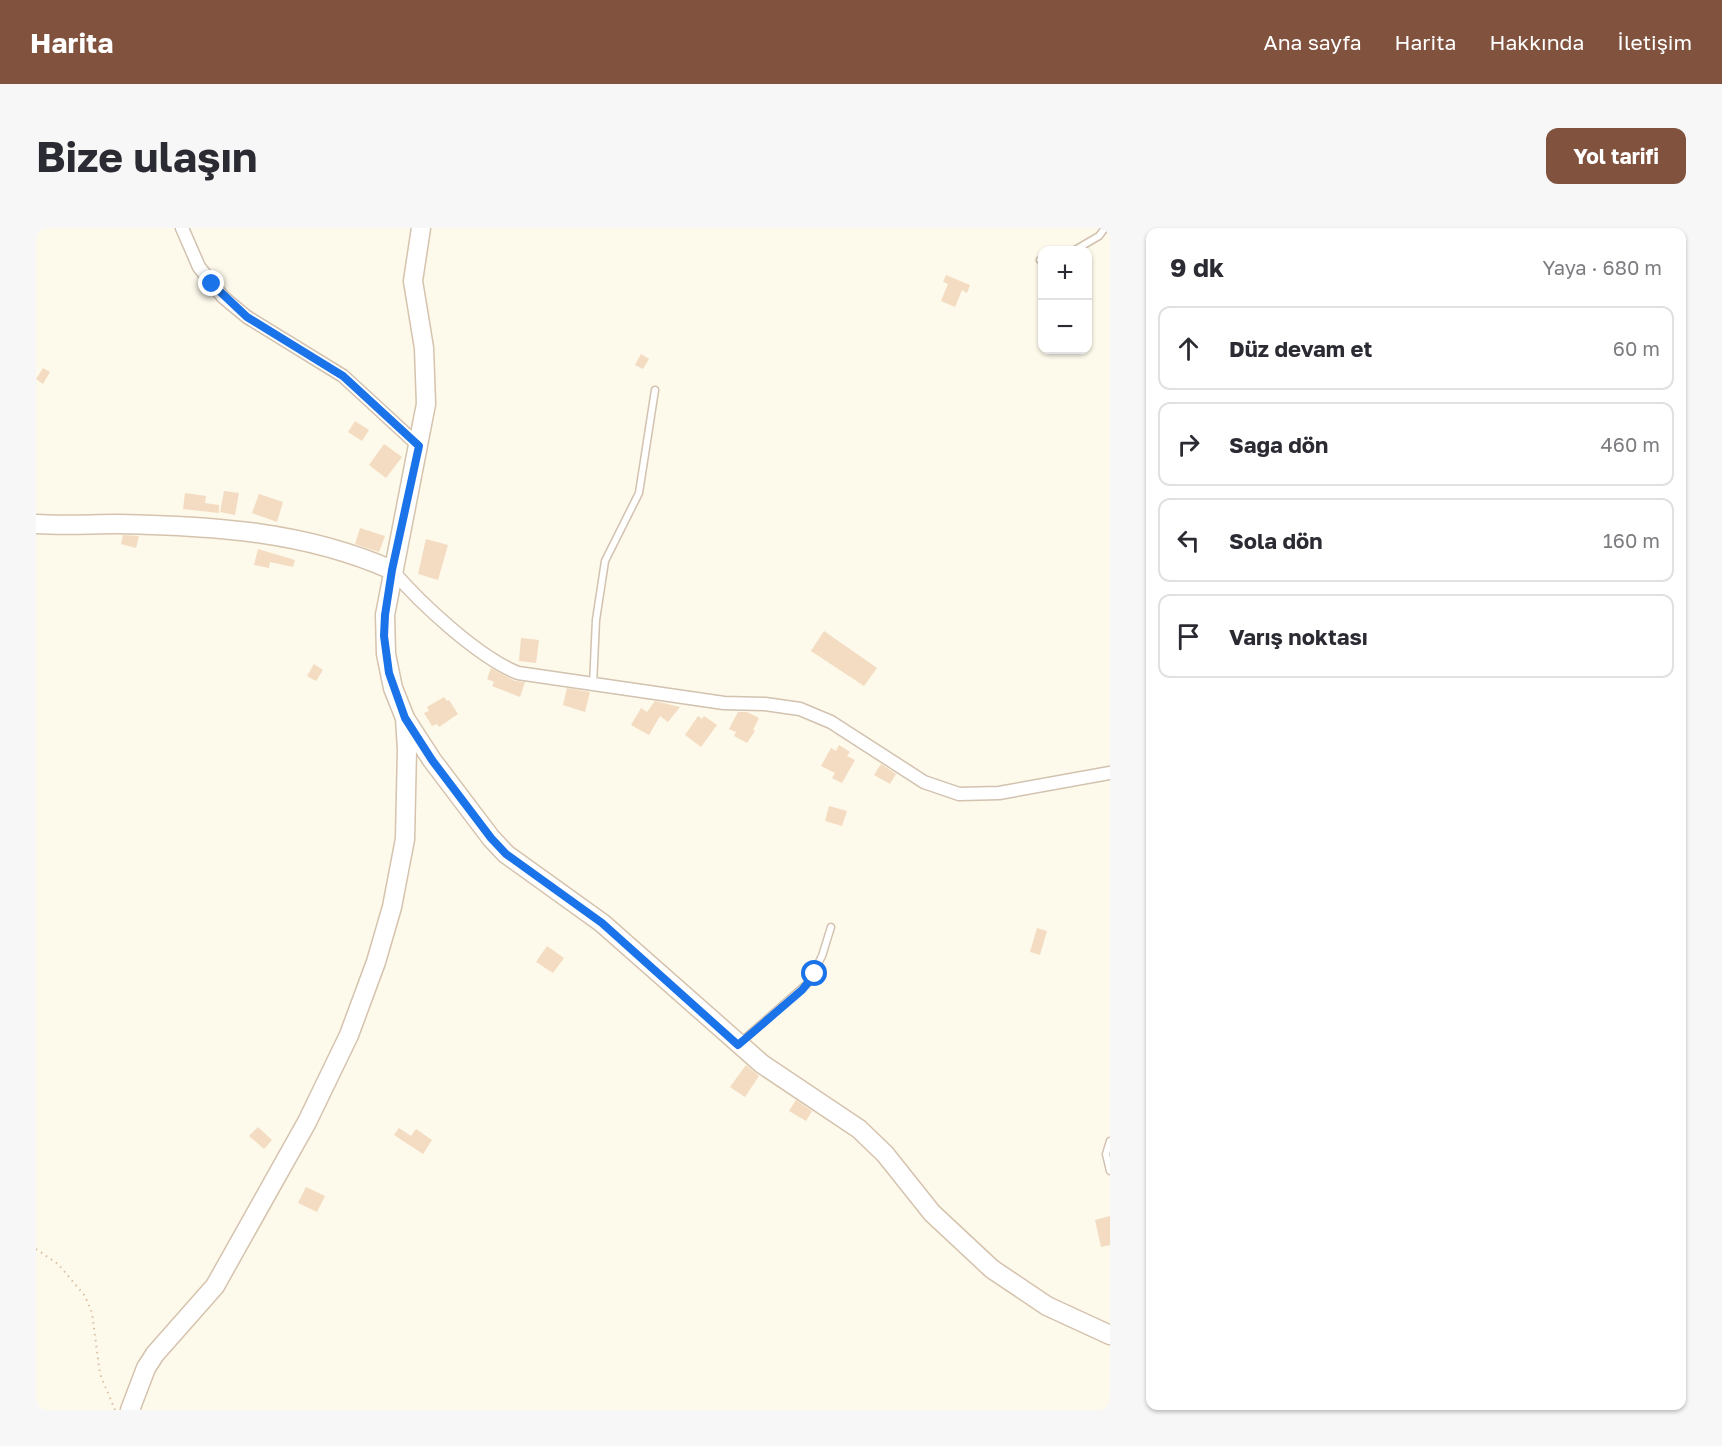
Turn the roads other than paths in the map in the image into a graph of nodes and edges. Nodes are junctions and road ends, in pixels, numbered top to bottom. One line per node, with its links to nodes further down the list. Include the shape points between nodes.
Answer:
1 (182, 228): 6 (street, via 199,267 223,297 247,317 343,376)
2 (421, 228): 6 (street, via 413,281 428,386)
3 (1105, 228): 4 (lane)
4 (1082, 246)
5 (655, 390): 9 (lane, via 639,493 605,561 596,620)
6 (419, 446): 8 (street)
7 (36, 524): 8 (street, via 182,525 269,533 356,555)
8 (392, 570): 9 (street, via 410,591 472,645 506,668); 10 (street, via 386,599 385,645 389,673)
9 (593, 686): 11 (street, via 800,710 831,722 924,782 959,794 999,793)
10 (405, 718): 13 (street, via 432,760 506,854 602,923); 17 (street, via 405,838 401,864 376,962 349,1035 292,1152 215,1286 155,1354)
11 (1110, 773)
12 (831, 927): 13 (lane, via 808,983)
13 (738, 1045): 16 (street, via 872,1140 932,1213 992,1269 1047,1306)
14 (1110, 1141): 15 (lane, via 1106,1154)
15 (1110, 1171)
16 (1110, 1335)
17 (130, 1410)

